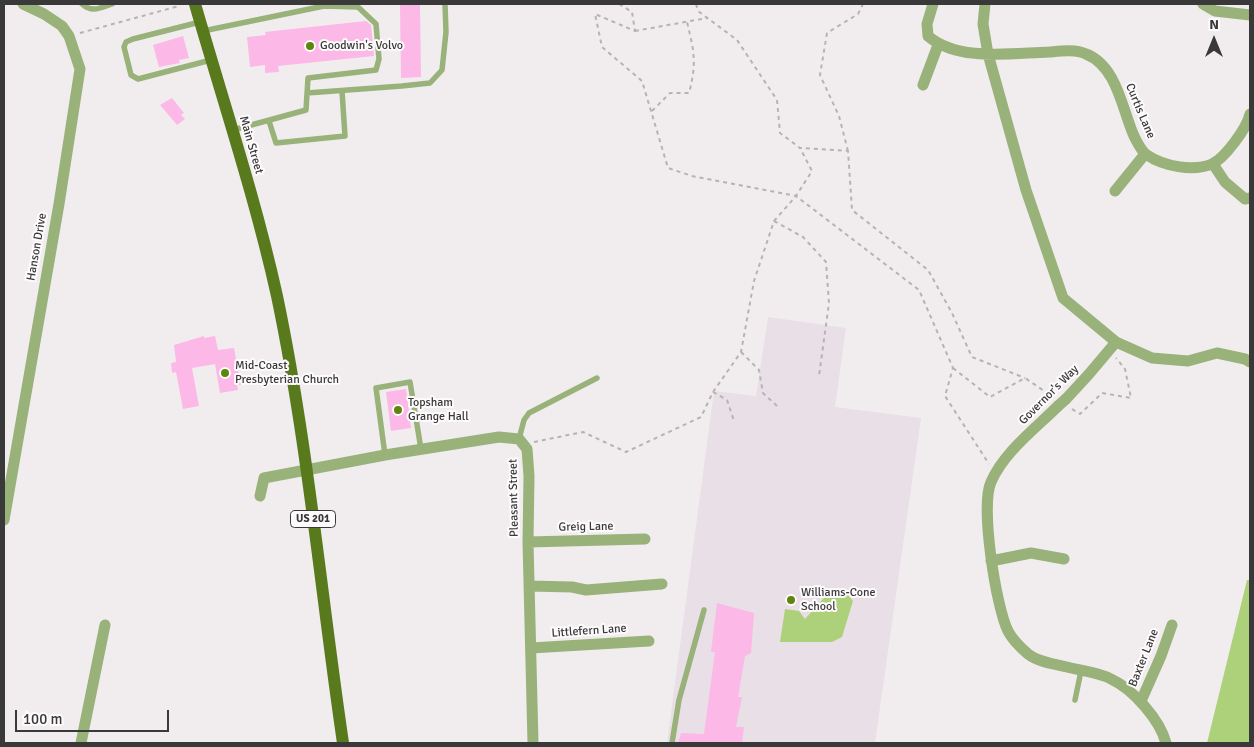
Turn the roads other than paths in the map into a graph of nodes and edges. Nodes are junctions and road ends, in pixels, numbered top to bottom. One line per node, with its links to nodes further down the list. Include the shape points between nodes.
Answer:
1 (23, 4): 33 (street, Hanson Drive, via 62,26 69,36 80,69)
2 (82, 4): 3 (lane, via 96,10)
3 (112, 4)
4 (195, 4): 11 (main road, Main Street / US 201)
5 (445, 4): 16 (lane, via 442,70 430,83)
6 (933, 4): 12 (street, via 927,24 928,36)
7 (985, 4): 13 (street, via 983,24)
8 (1203, 4): 9 (street, via 1214,11)
9 (1236, 8): 10 (street)
10 (1250, 15)
11 (201, 26): 14 (main road, Main Street / US 201); 14 (lane, via 126,42 124,47 131,75 138,79); 17 (lane, via 324,6 358,7 376,24 379,59 376,70 308,78)
12 (938, 45): 13 (street, Curtis Lane); 15 (street)
13 (988, 54): 21 (street, Curtis Lane, via 1067,51 1085,53 1098,60 1108,70 1129,125); 25 (street, via 1026,190 1063,298)
14 (211, 60): 20 (main road, Main Street / US 201)
15 (923, 85)
16 (342, 91): 17 (lane); 19 (lane, via 345,136 276,143)
17 (307, 93): 19 (lane, via 306,110)
18 (1250, 114): 22 (street, via 1234,144)
19 (269, 121): 20 (lane)
20 (233, 130): 31 (main road, Main Street / US 201, via 276,295)
21 (1146, 154): 22 (street, Curtis Lane, via 1176,167); 23 (street)
22 (1213, 164): 24 (street, via 1225,182 1245,199)
23 (1115, 191)
24 (1250, 198)
25 (1116, 342): 26 (street, via 1152,358 1188,361 1217,353); 37 (street, Governor's Way, via 999,466 990,485 987,507)
26 (1250, 362)
27 (597, 378): 28 (lane, via 529,413)
28 (519, 439): 29 (street, via 499,437); 35 (street, Pleasant Street, via 527,449)
29 (421, 450): 30 (street); 30 (lane, via 410,382 376,388)
30 (385, 455): 31 (street)
31 (308, 469): 32 (street, via 264,478); 49 (main road, US 201)
32 (260, 496)
33 (4, 520)
34 (644, 539): 35 (street, Greig Lane)
35 (528, 542): 39 (street, Pleasant Street)
36 (1064, 559): 37 (street, via 1031,553)
37 (991, 561): 45 (street, Governor's Way, via 1008,632 1030,655)
38 (662, 584): 39 (street, via 593,590)
39 (530, 586): 44 (street, Pleasant Street)
40 (704, 610): 51 (lane, via 679,700)
41 (105, 625): 48 (street)
42 (1172, 625): 47 (street, Baxter Lane)
43 (650, 641): 44 (street, Littlefern Lane)
44 (530, 648): 50 (street, Pleasant Street)
45 (1081, 671): 46 (lane); 47 (street, Governor's Way, via 1111,678)
46 (1075, 700)
47 (1141, 701): 52 (street, Governor's Way)
48 (81, 743)
49 (342, 743)
50 (533, 743)
51 (672, 743)
52 (1166, 743)

